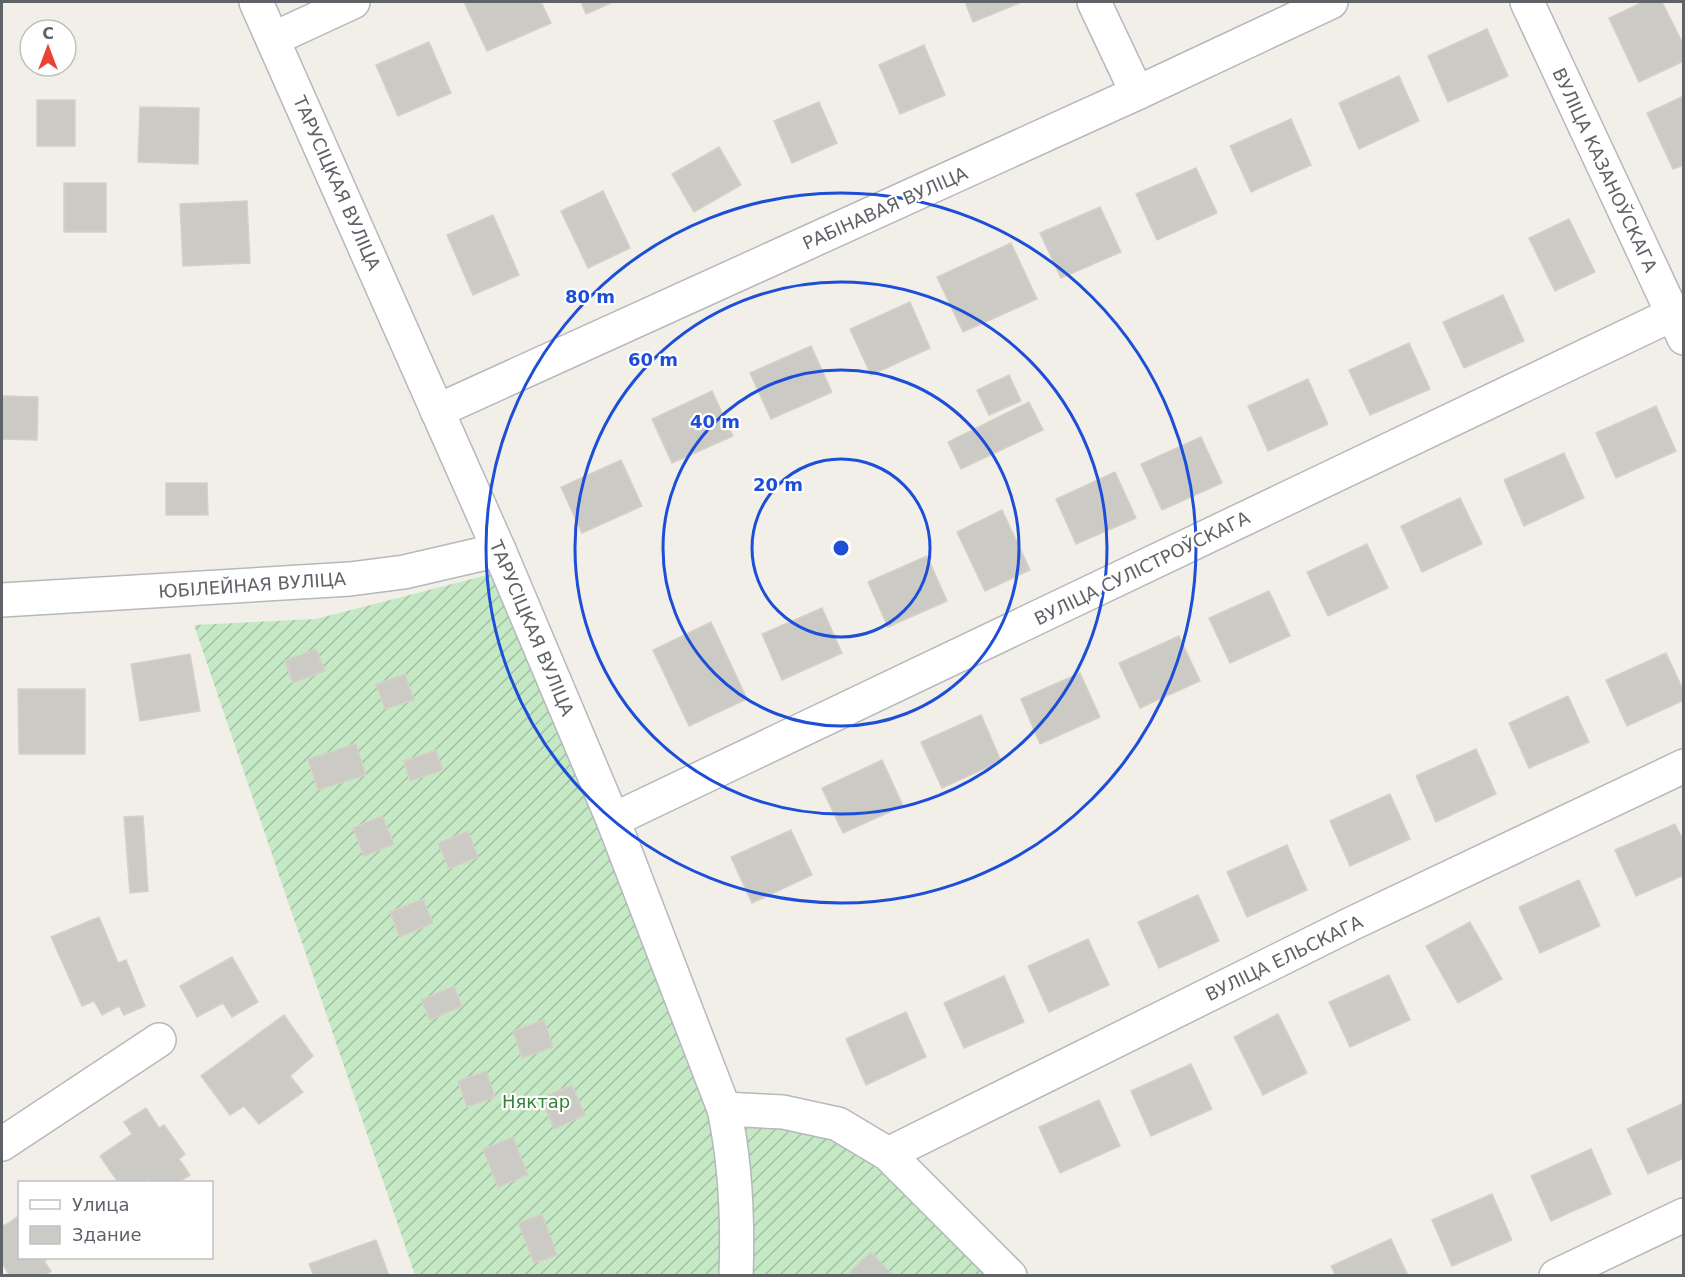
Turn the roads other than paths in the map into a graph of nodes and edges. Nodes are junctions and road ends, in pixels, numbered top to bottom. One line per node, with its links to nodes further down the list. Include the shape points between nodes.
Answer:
1 (256, 2): 6 (street, ТАРУСІЦКАЯ ВУЛІЦА)
2 (353, 2): 6 (street)
3 (1094, 2): 7 (street)
4 (1331, 2): 7 (street, РАБІНАВАЯ ВУЛІЦА)
5 (1527, 2): 8 (street, ВУЛІЦА КАЗАНОЎСКАГА)
6 (273, 39): 9 (street, ТАРУСІЦКАЯ ВУЛІЦА)
7 (1137, 93): 9 (street, РАБІНАВАЯ ВУЛІЦА)
8 (1677, 327): 13 (street, ВУЛІЦА СУЛІСТРОЎСКАГА)
9 (437, 411): 10 (street, ТАРУСІЦКАЯ ВУЛІЦА)
10 (499, 550): 11 (street, ЮБІЛЕЙНАЯ ВУЛІЦА, via 404,572 350,579); 13 (street, ТАРУСІЦКАЯ ВУЛІЦА)
11 (2, 600)
12 (1683, 766): 17 (street, ВУЛІЦА ЕЛЬСКАГА, via 1351,924)
13 (613, 820): 15 (street, ТАРУСІЦКАЯ ВУЛІЦА)
14 (159, 1040): 16 (street)
15 (724, 1109): 17 (street, via 783,1112 838,1124); 19 (street, ТАРУСІЦКАЯ ВУЛІЦА, via 735,1186)
16 (2, 1144)
17 (888, 1154): 20 (street)
18 (1683, 1215): 21 (street)
19 (736, 1275)
20 (1010, 1275)
21 (1556, 1275)

